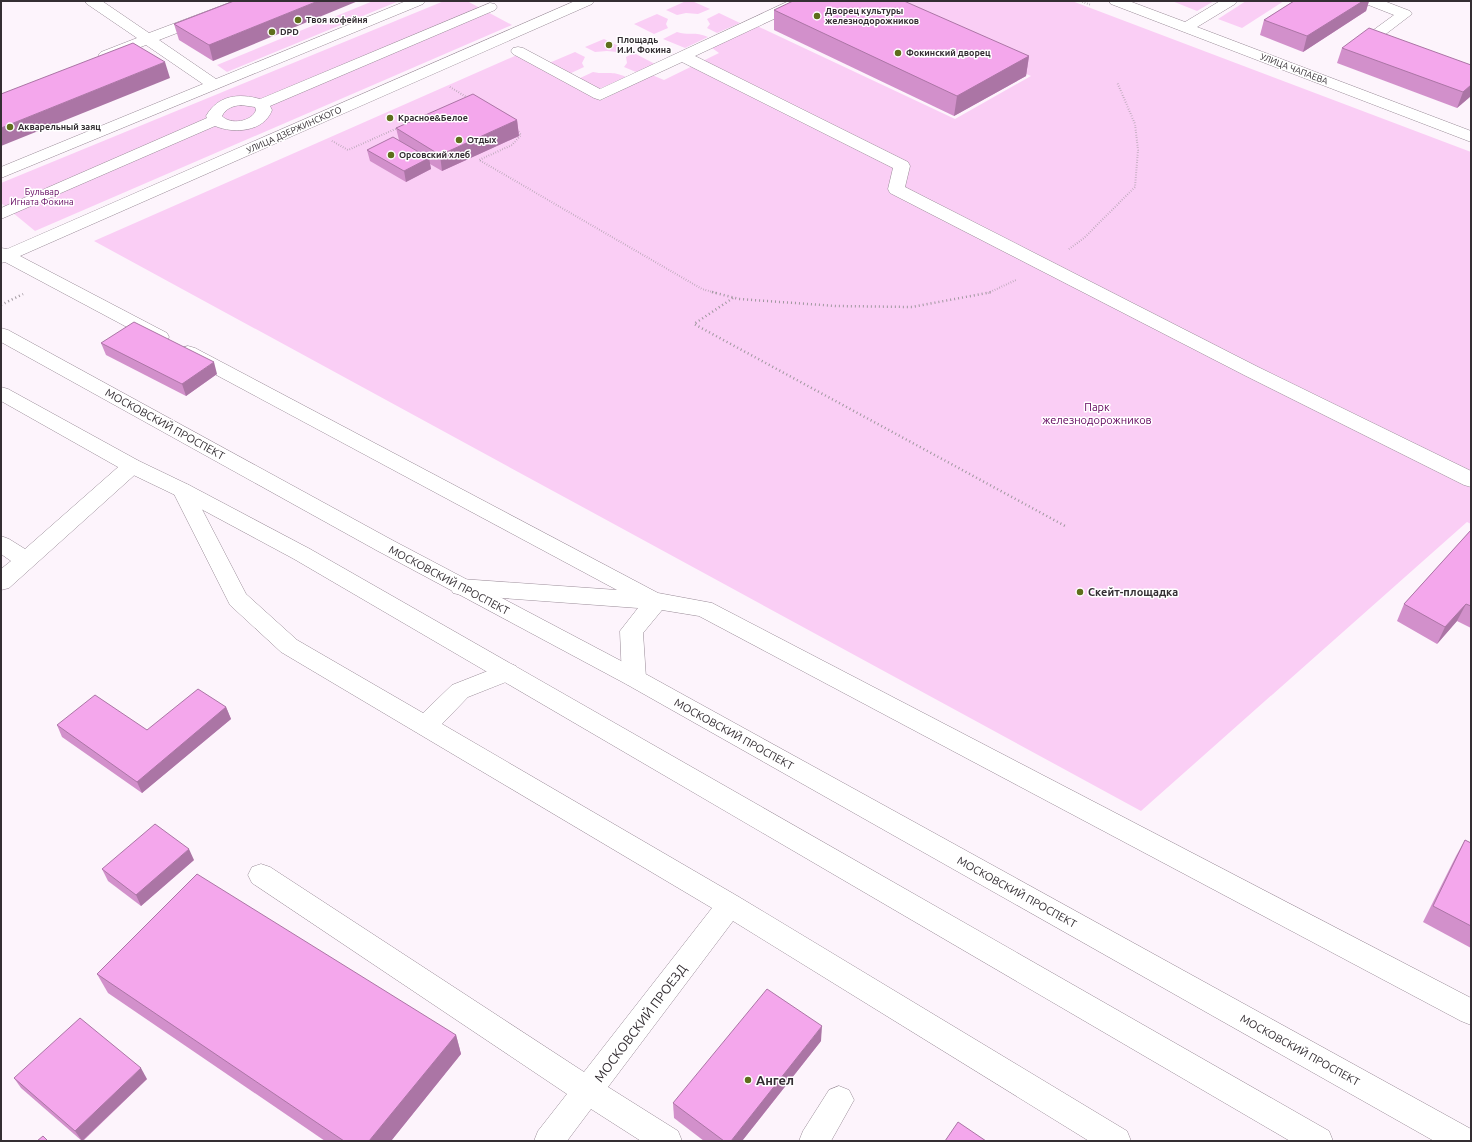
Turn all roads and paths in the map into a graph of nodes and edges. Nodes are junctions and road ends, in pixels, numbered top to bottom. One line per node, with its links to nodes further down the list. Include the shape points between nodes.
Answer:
1 (92, 1): 11 (street)
2 (247, 1): 11 (street)
3 (418, 1): 17 (street)
4 (587, 1): 30 (street, УЛИЦА ДЗЕРЖИНСКОГО)
5 (801, 1): 14 (street)
6 (1116, 1): 10 (street, УЛИЦА ЧАПАЕВА)
7 (1230, 1): 10 (street)
8 (1371, 1): 12 (street, via 1405,14 1373,37)
9 (490, 7): 22 (street)
10 (1187, 27): 26 (street, УЛИЦА ЧАПАЕВА)
11 (148, 39): 15 (street); 17 (street)
12 (1387, 42)
13 (518, 51): 14 (street, via 600,95)
14 (682, 56): 31 (street, via 902,166 896,189)
15 (99, 58)
16 (1117, 82): 31 (path, via 1135,124 1138,150 1135,187 1084,238)
17 (215, 85): 28 (street)
18 (450, 86): 19 (path)
19 (467, 97): 20 (path); 21 (path)
20 (460, 100)
21 (473, 101)
22 (260, 104): 23 (street, via 246,100 228,103 215,111); 23 (street, via 265,112 262,117 247,124 228,126)
23 (216, 120): 29 (street)
24 (404, 125): 27 (path, via 348,150)
25 (516, 128): 32 (path, via 521,135 512,145 479,160 702,289)
26 (1471, 137)
27 (329, 139)
28 (1, 173)
29 (1, 214)
30 (3, 256): 43 (street)
31 (1045, 265): 32 (path, via 992,292 912,307 836,306); 36 (street)
32 (734, 297): 38 (path, via 694,324)
33 (1, 334): 42 (street, МОСКОВСКИЙ ПРОСПЕКТ)
34 (1, 393): 35 (street)
35 (132, 466): 37 (street); 40 (street)
36 (1471, 480)
37 (182, 490): 44 (street, via 302,554); 46 (street, via 238,599 289,646)
38 (1067, 527)
39 (1, 544): 40 (street)
40 (26, 560): 41 (street)
41 (1, 582)
42 (461, 587): 43 (street); 45 (street, МОСКОВСКИЙ ПРОСПЕКТ)
43 (657, 601): 45 (street, via 631,631); 49 (street, via 704,609)
44 (508, 672): 46 (street, via 460,691); 56 (street)
45 (634, 678): 57 (street, МОСКОВСКИЙ ПРОСПЕКТ)
46 (425, 726): 48 (street)
47 (261, 875): 50 (street)
48 (730, 905): 50 (street, МОСКОВСКИЙ ПРОЕЗД); 55 (street)
49 (1471, 1012)
50 (588, 1091): 52 (street, МОСКОВСКИЙ ПРОЕЗД); 53 (street)
51 (839, 1100): 54 (street)
52 (550, 1141)
53 (668, 1141)
54 (814, 1141)
55 (1116, 1141)
56 (1318, 1141)
57 (1463, 1141)

